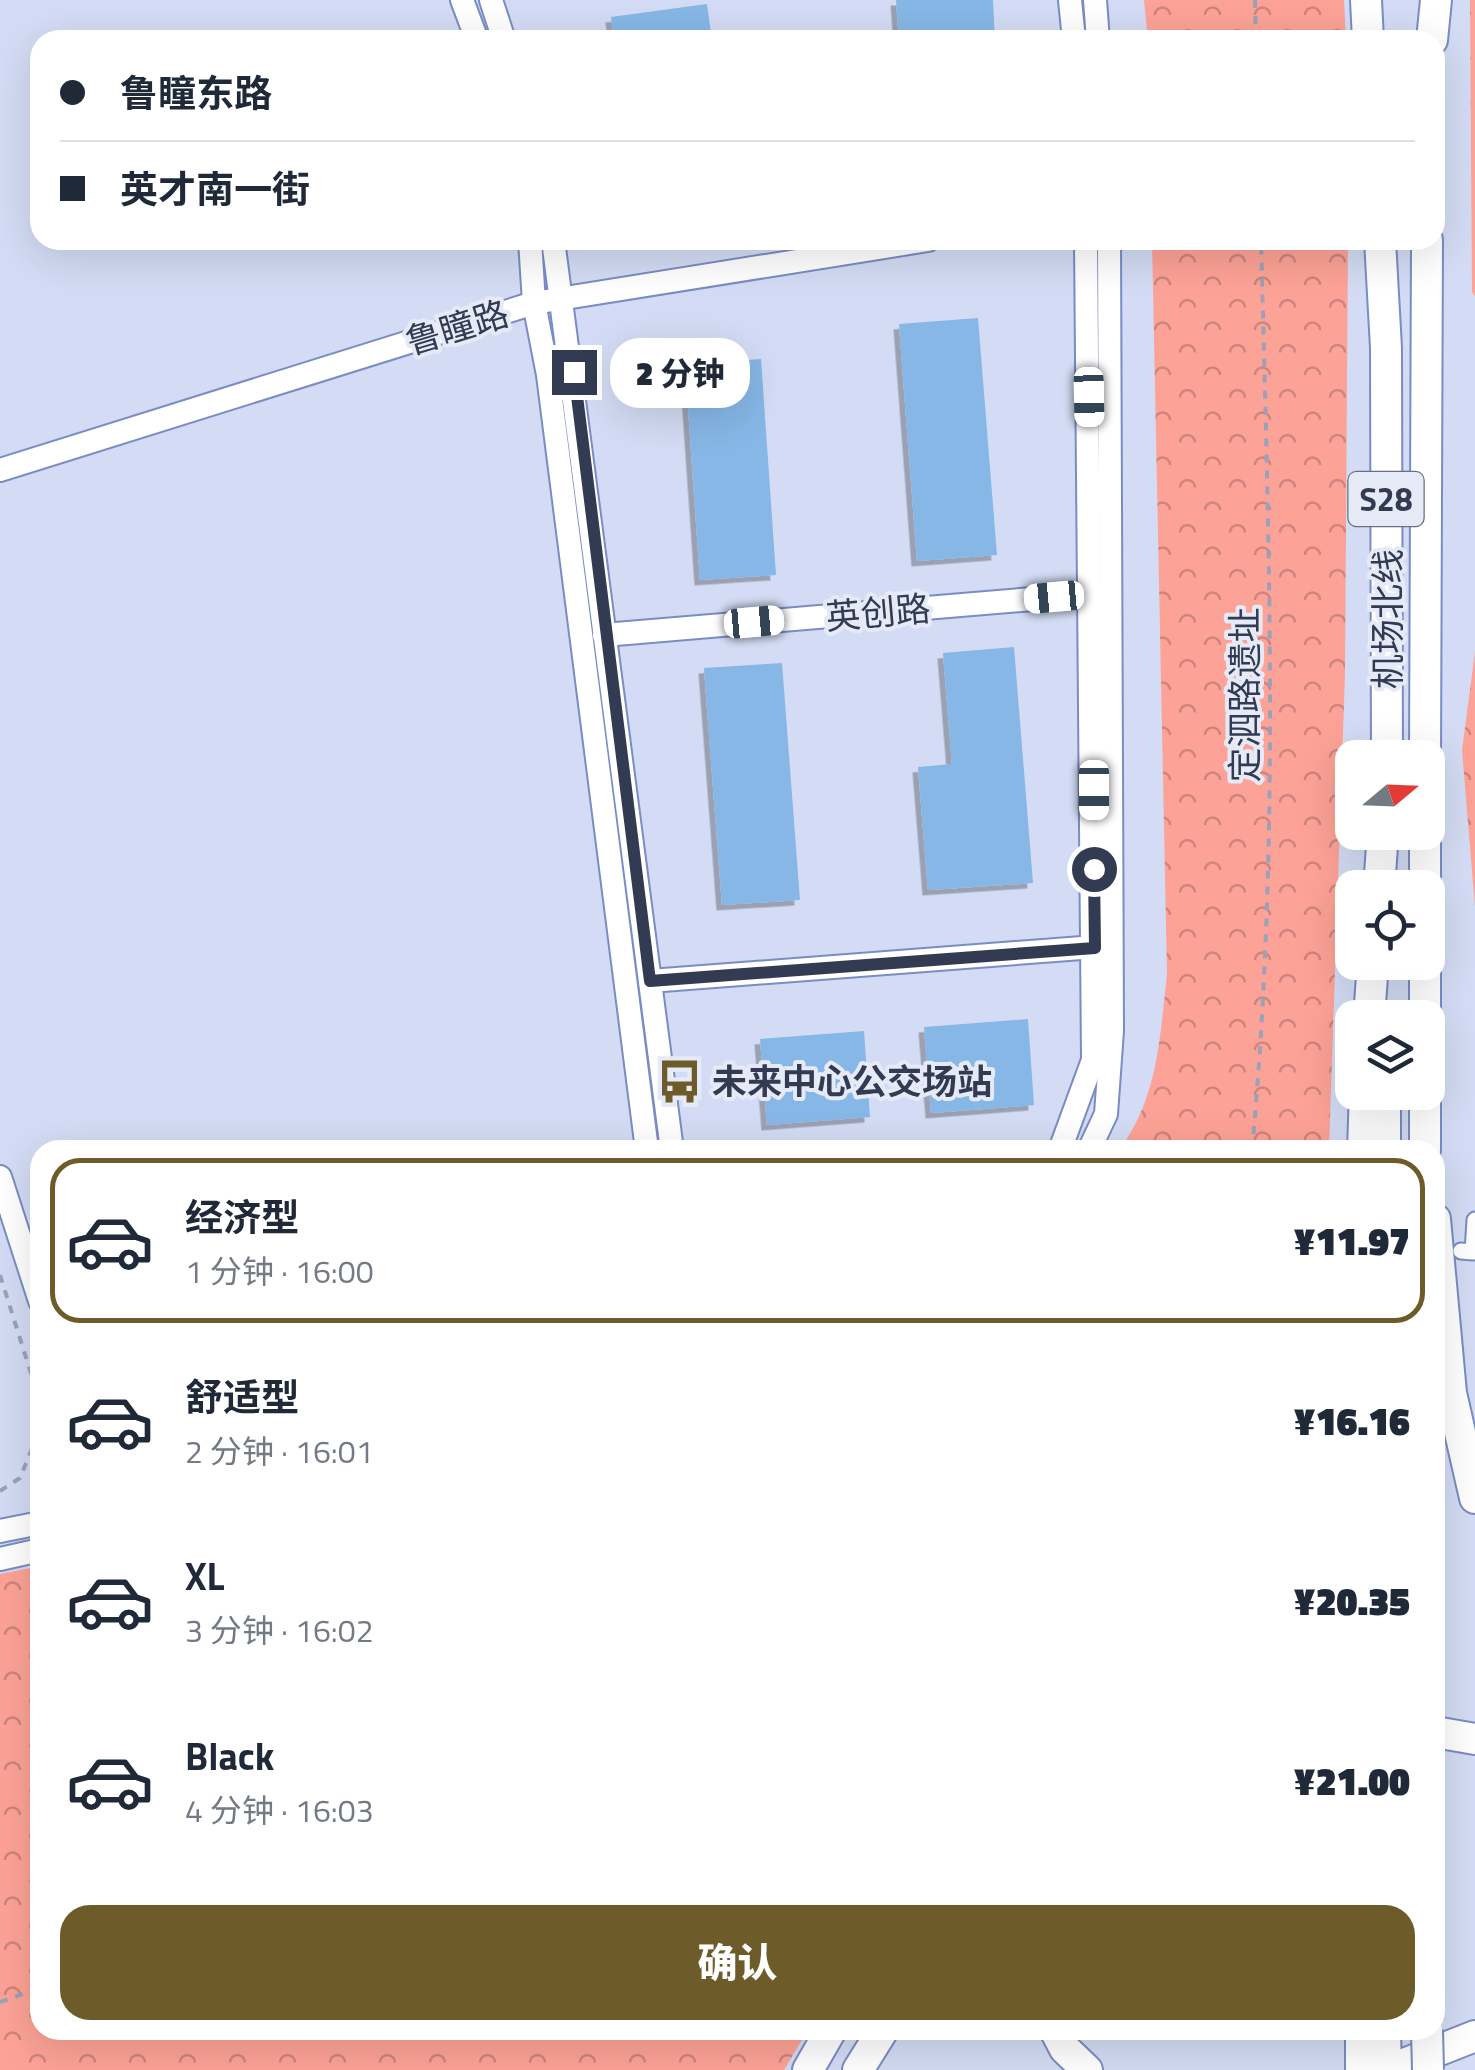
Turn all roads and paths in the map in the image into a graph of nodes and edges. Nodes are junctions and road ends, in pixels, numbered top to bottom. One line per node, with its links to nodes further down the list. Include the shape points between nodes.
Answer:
1 (462, 0): 7 (main road)
2 (493, 0): 8 (main road)
3 (1070, 0): 9 (main road)
4 (1095, 0): 10 (main road)
5 (1254, 0): 11 (path)
6 (1436, 0): 12 (highway)
7 (473, 30)
8 (501, 30)
9 (1073, 30)
10 (1097, 30)
11 (1256, 30)
12 (1433, 30)
13 (531, 250): 22 (main road)
14 (554, 250): 21 (main road)
15 (866, 250): 21 (main road, 鲁瞳路)
16 (1086, 250): 24 (main road)
17 (1109, 250): 36 (main road, via 1112,1030 1106,1114)
18 (1261, 250): 37 (path, 定泗路遗址, via 1271,637 1266,999)
19 (1381, 250): 26 (highway, 机场北线 / S28)
20 (1427, 250): 27 (highway, 机场北线 / S28)
21 (561, 299): 22 (main road, 鲁瞳路); 25 (main road)
22 (534, 303): 23 (main road, 鲁瞳路); 33 (main road)
23 (0, 470)
24 (1092, 594): 25 (main road, 英创路); 28 (main road)
25 (604, 635): 29 (main road)
26 (1387, 740)
27 (1425, 740)
28 (1095, 948): 29 (main road); 35 (main road, via 1093,1060)
29 (650, 981): 34 (main road)
30 (1364, 1110): 38 (highway)
31 (1386, 1110): 39 (highway)
32 (1425, 1110): 40 (highway)
33 (646, 1140)
34 (671, 1140)
35 (1064, 1140)
36 (1094, 1140)
37 (1253, 1140)
38 (1363, 1140)
39 (1385, 1140)
40 (1427, 1140)
41 (0, 1177): 44 (main road)
42 (1475, 1220): 43 (street, via 1473,1252)
43 (1461, 1250)
44 (30, 1270)
45 (0, 1275): 47 (path)
46 (1445, 1321): 50 (highway, via 1452,1393)
47 (30, 1370)
48 (30, 1454): 49 (path, via 20,1478)
49 (0, 1491)
50 (1475, 1498)
51 (30, 1525): 52 (main road)
52 (0, 1531)
53 (30, 1552): 54 (main road)
54 (0, 1559)
55 (1445, 1734): 56 (highway)
56 (1475, 1739)
57 (30, 1992): 58 (path)
58 (0, 2002)
59 (1475, 2036): 64 (highway)
60 (825, 2040): 65 (highway)
61 (877, 2040): 66 (highway)
62 (1060, 2040): 67 (highway)
63 (1427, 2040): 68 (highway, bridge)
64 (1369, 2054)
65 (808, 2070)
66 (858, 2070)
67 (1087, 2070)
68 (1428, 2070)

